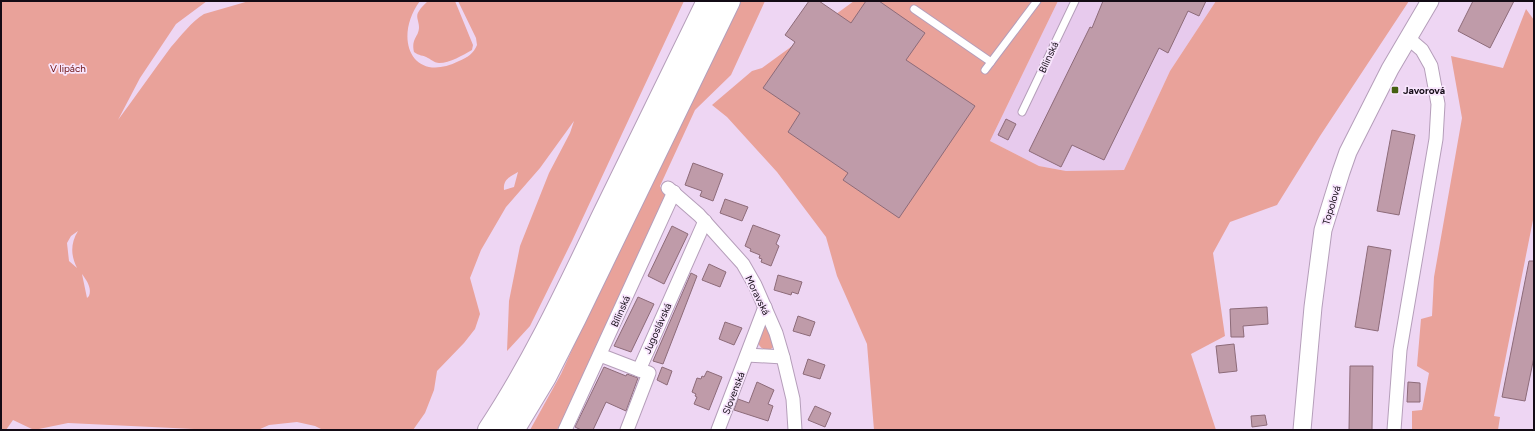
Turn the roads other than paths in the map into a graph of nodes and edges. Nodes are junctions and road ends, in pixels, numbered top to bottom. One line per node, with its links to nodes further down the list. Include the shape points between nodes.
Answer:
1 (708, 1): 20 (highway, via 550,323 522,377)
2 (729, 1): 18 (highway, via 605,259)
3 (1037, 1): 8 (lane)
4 (1074, 1): 10 (lane, Bílinská)
5 (1430, 1): 7 (street, Topolová)
6 (914, 9): 8 (lane)
7 (1408, 38): 26 (street, Topolová, via 1348,152 1323,230); 27 (street, via 1422,50 1431,66 1438,104 1436,139 1400,350)
8 (991, 62): 9 (lane)
9 (985, 70)
10 (1022, 112)
11 (671, 190): 12 (street, Moravská); 14 (street, Bílinská)
12 (705, 221): 13 (street, Moravská, via 743,264); 17 (street, Jugoslávská)
13 (765, 307): 15 (street, Slovenská); 16 (street, Moravská)
14 (600, 354): 17 (street); 22 (street, Bílinská)
15 (747, 355): 16 (street); 24 (street, Slovenská)
16 (783, 356): 25 (street, Moravská, via 793,399)
17 (639, 370): 23 (street, via 649,373)
18 (545, 377): 19 (lane); 21 (highway)
19 (532, 413)
20 (489, 430)
21 (513, 430)
22 (565, 430)
23 (627, 430)
24 (718, 430)
25 (795, 430)
26 (1302, 430)
27 (1394, 430)

